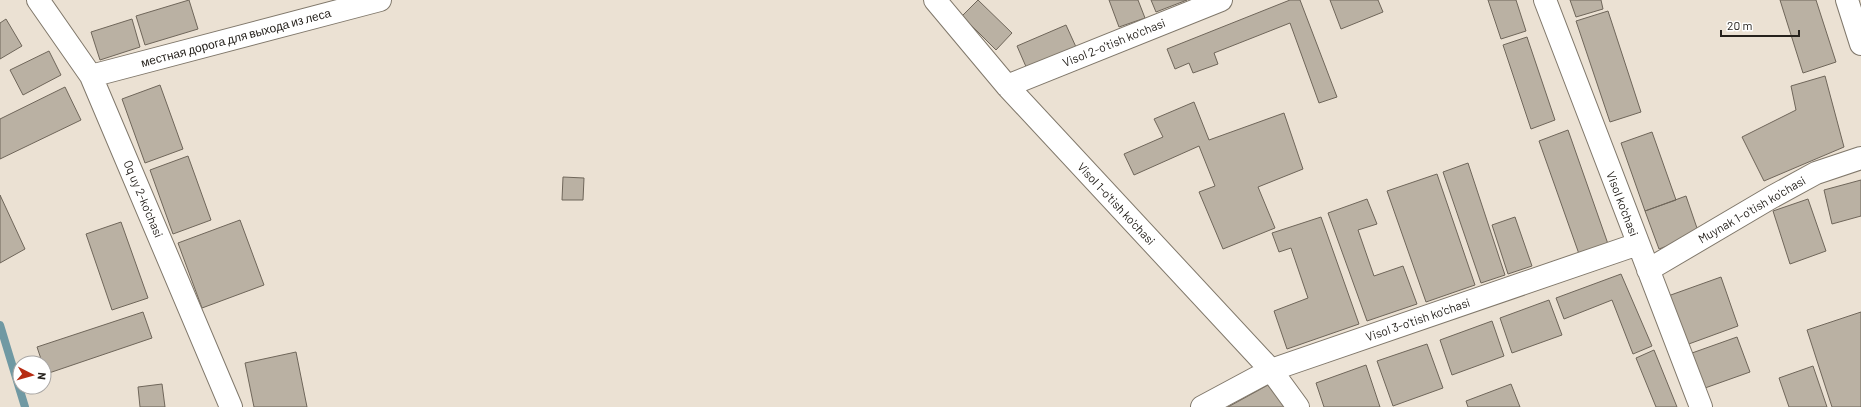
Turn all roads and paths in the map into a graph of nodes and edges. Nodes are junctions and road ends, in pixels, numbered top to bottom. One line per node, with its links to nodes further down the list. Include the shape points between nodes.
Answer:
1 (38, 0): 8 (street, Oq uy 2-ko'chasi)
2 (380, 0): 8 (street, местная дорога для выхода из леса)
3 (935, 0): 9 (street, Visol 1-o'tish ko'chasi)
4 (1221, 0): 9 (street, Visol 2-o'tish ko'chasi)
5 (1545, 0): 11 (street, Visol ko'chasi)
6 (1847, 0): 7 (street)
7 (1861, 44)
8 (91, 76): 14 (street, Oq uy 2-ko'chasi)
9 (1007, 86): 13 (street, Visol 1-o'tish ko'chasi)
10 (1861, 158): 12 (street, Muynak 1-o'tish ko'chasi, via 1816,173)
11 (1638, 244): 12 (street, Visol ko'chasi); 13 (street, Visol 3-o'tish ko'chasi)
12 (1648, 270): 17 (street, Visol ko'chasi)
13 (1271, 370): 15 (street, Visol 3-o'tish ko'chasi); 16 (street, Visol 1-o'tish ko'chasi)
14 (231, 407)
15 (1202, 407)
16 (1298, 407)
17 (1700, 407)

